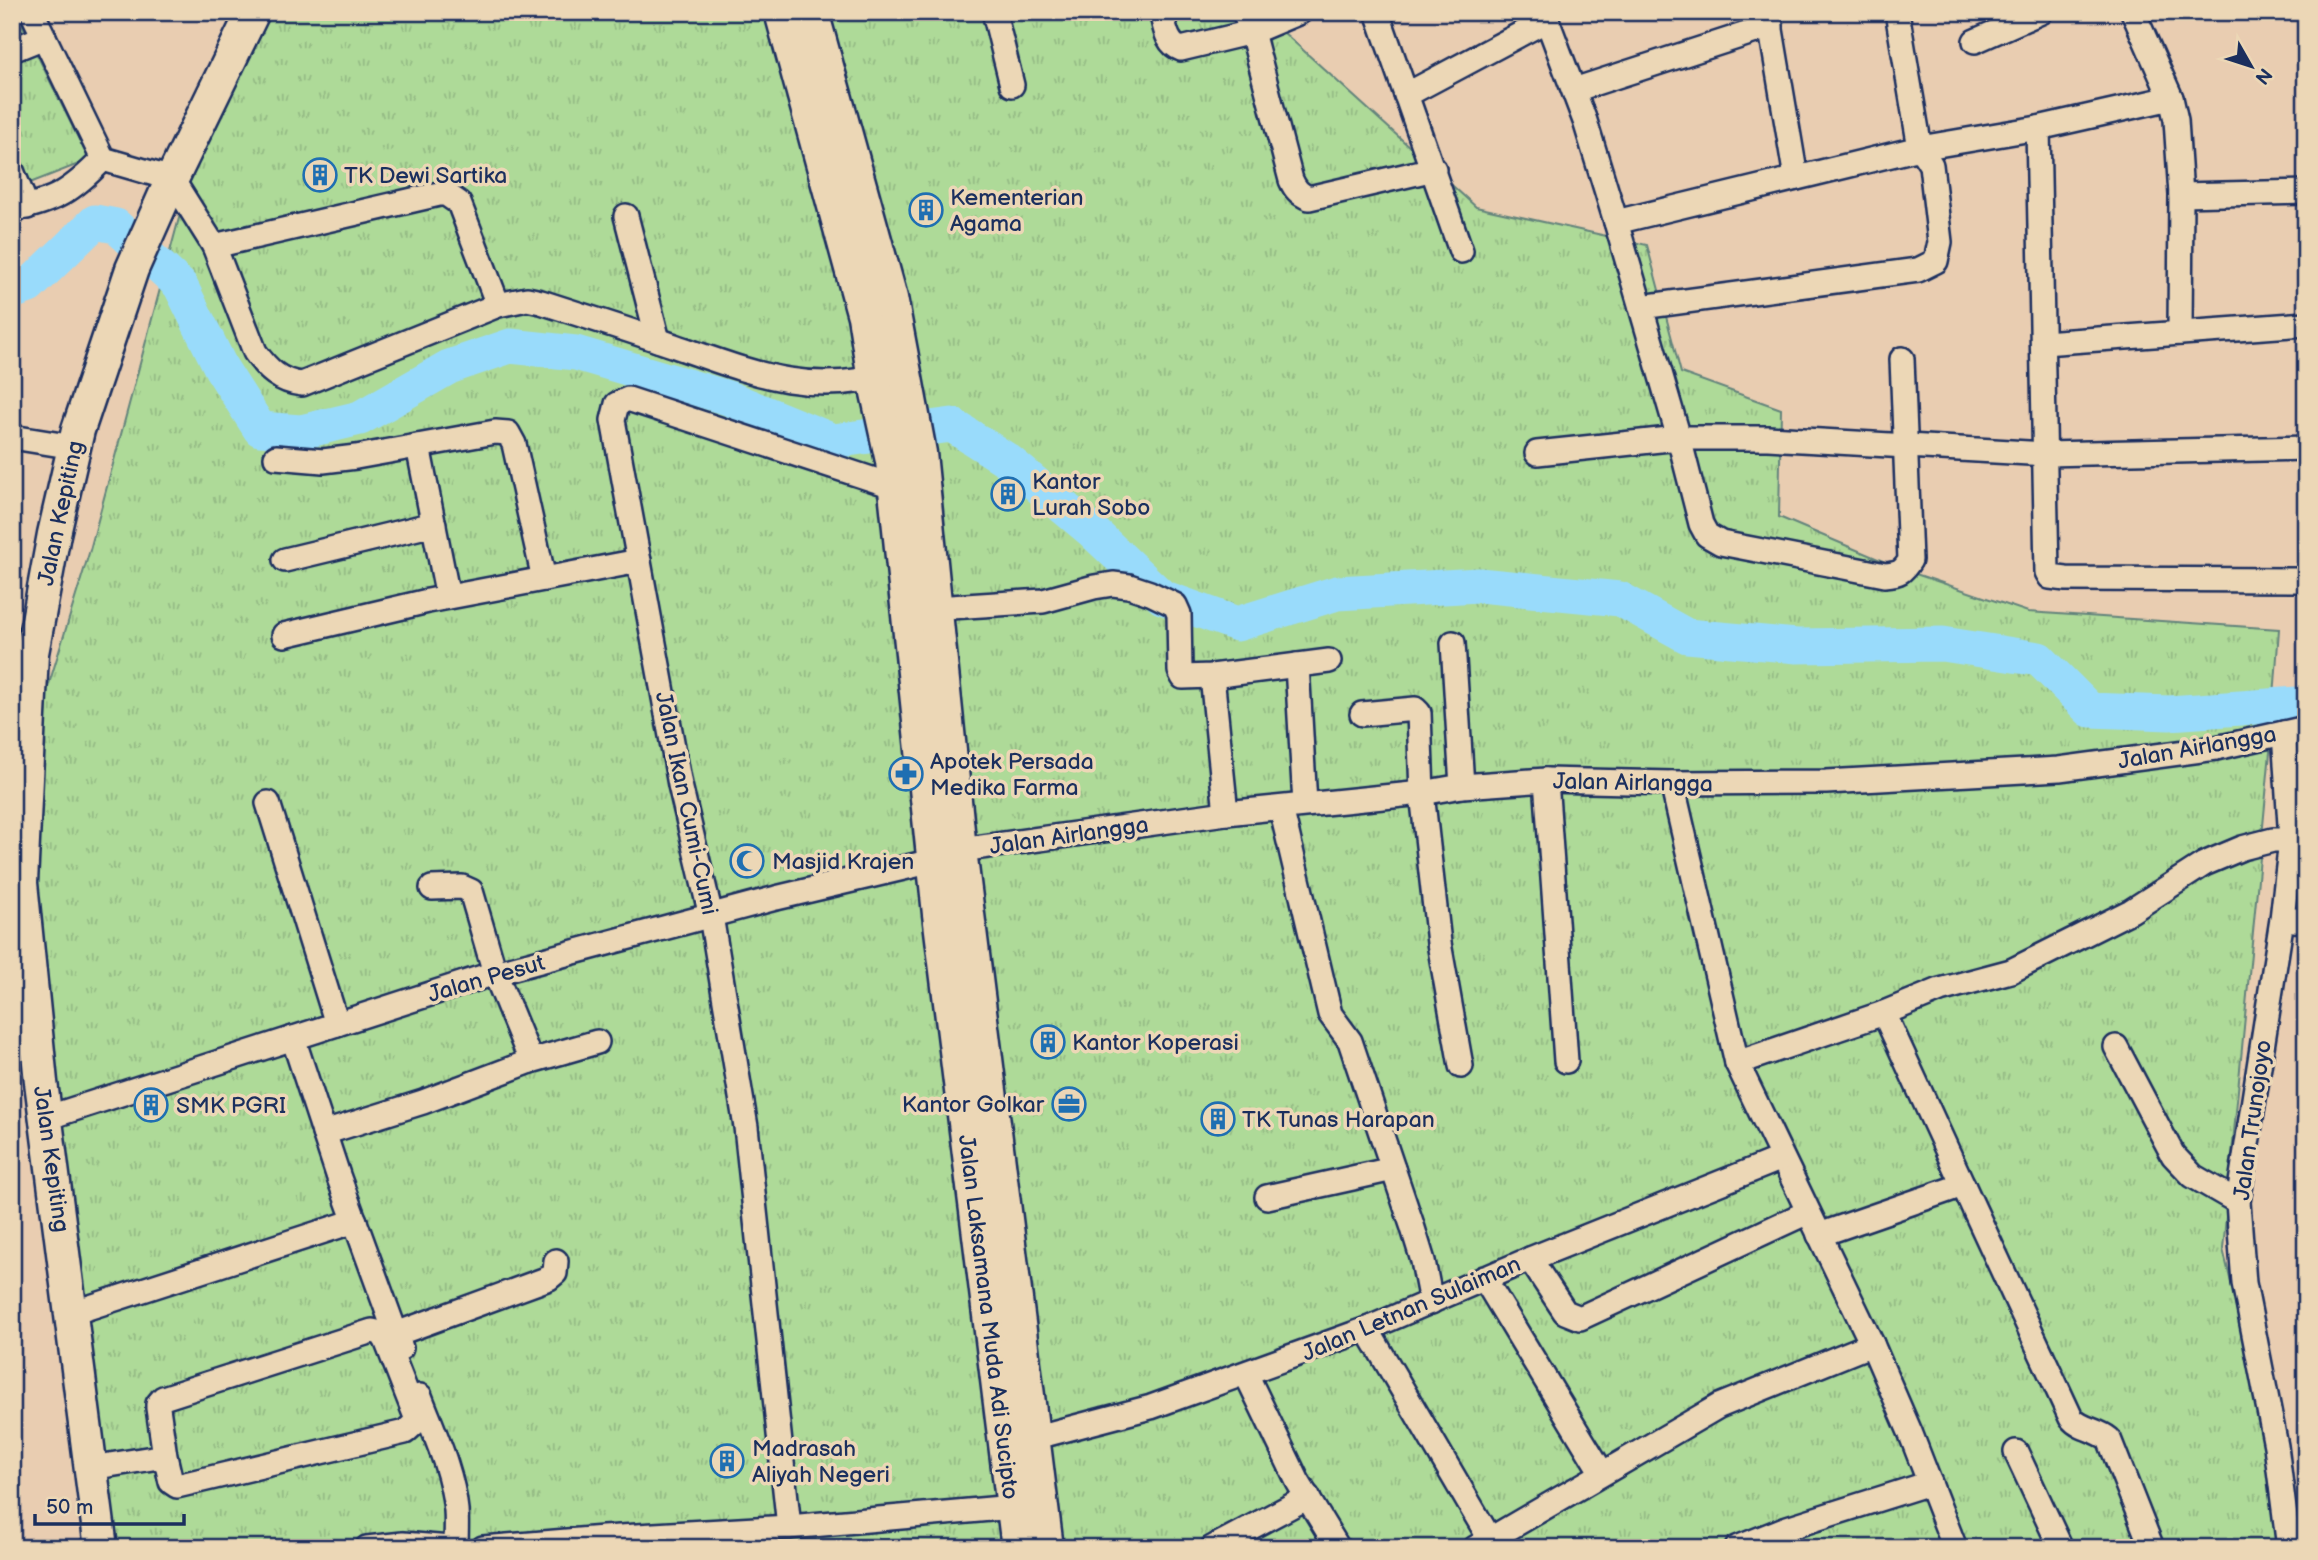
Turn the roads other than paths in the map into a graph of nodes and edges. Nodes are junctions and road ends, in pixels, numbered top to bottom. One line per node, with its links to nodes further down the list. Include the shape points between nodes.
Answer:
1 (32, 12): 15 (street)
2 (253, 12): 28 (main road, Jalan Kepiting)
3 (782, 12): 44 (main road, Jalan Laksamana Muda Adi Sucipto, via 864,316)
4 (812, 12): 43 (main road, Jalan Laksamana Muda Adi Sucipto, via 891,298)
5 (994, 12): 18 (street)
6 (1161, 12): 14 (street, via 1170,41 1181,49)
7 (1300, 12): 14 (street)
8 (1377, 12): 20 (street)
9 (1897, 12): 23 (street)
10 (2041, 12): 16 (street)
11 (2133, 12): 21 (street)
12 (1546, 16): 19 (street); 20 (street)
13 (1770, 19): 19 (street); 27 (street)
14 (1248, 22): 25 (street, via 1291,180 1302,195 1309,198)
15 (44, 37): 17 (street); 24 (street)
16 (1975, 41)
17 (12, 50)
18 (1012, 85)
19 (1574, 90): 33 (street)
20 (1406, 94): 25 (street)
21 (2171, 98): 22 (street); 30 (street)
22 (2038, 128): 23 (street); 41 (street)
23 (1920, 148): 27 (street); 37 (street, via 1931,165 1940,242 1936,261 1918,270)
24 (103, 159): 28 (street); 31 (street, via 64,194)
25 (1434, 169): 35 (street)
26 (12, 171): 31 (street)
27 (1796, 178): 33 (street)
28 (172, 179): 34 (street); 49 (main road, Jalan Kepiting, via 132,269)
29 (2306, 192): 30 (street)
30 (2181, 195): 39 (street)
31 (19, 208)
32 (626, 216): 40 (street)
33 (1616, 222): 37 (street)
34 (214, 246): 36 (street, via 446,194 459,203); 36 (street, via 255,352 266,367 290,383 302,384)
35 (1461, 251)
36 (498, 305): 40 (street, via 527,299 541,302)
37 (1642, 307): 46 (street)
38 (2306, 324): 39 (street)
39 (2180, 333): 41 (street)
40 (658, 340): 44 (street, via 754,373 800,383)
41 (2043, 343): 52 (street)
42 (1902, 359): 48 (street)
43 (905, 373): 44 (street); 54 (main road, Jalan Laksamana Muda Adi Sucipto)
44 (876, 387): 54 (main road, Jalan Laksamana Muda Adi Sucipto)
45 (12, 437): 49 (street)
46 (1679, 438): 48 (street); 48 (street, via 1700,524 1707,535 1720,543 1885,575 1898,574 1910,560); 51 (street)
47 (418, 446): 53 (street, via 323,461); 55 (street); 58 (street, via 495,432 509,434)
48 (1907, 446): 52 (street)
49 (74, 447): 93 (main road, Jalan Kepiting, via 32,653 22,870)
50 (2306, 448): 52 (street)
51 (1536, 453)
52 (2046, 454): 59 (street, via 2046,566 2050,577)
53 (276, 457)
54 (908, 474): 57 (street, Jalan Ikan Cumi-Cumi, via 628,399 621,401 613,420); 61 (main road, Jalan Laksamana Muda Adi Sucipto); 78 (main road, Jalan Laksamana Muda Adi Sucipto)
55 (434, 524): 56 (street); 60 (street)
56 (285, 560)
57 (639, 561): 58 (street); 80 (street, Jalan Ikan Cumi-Cumi, via 680,785)
58 (544, 579): 60 (street)
59 (2306, 580)
60 (448, 597): 62 (street)
61 (936, 608): 66 (street, via 1043,601 1094,587 1129,586 1170,602 1178,610 1181,676); 78 (main road, Jalan Laksamana Muda Adi Sucipto)
62 (284, 635)
63 (1453, 643): 71 (street)
64 (1329, 661): 65 (street)
65 (1297, 665): 66 (street); 74 (street)
66 (1212, 676): 76 (street)
67 (1362, 714): 72 (street, via 1418,711)
68 (2295, 731): 70 (street, Jalan Airlangga, via 2216,748 2059,769 1826,782); 77 (street, Jalan Trunojoyo)
69 (1546, 780): 70 (street, Jalan Airlangga); 71 (street, Jalan Airlangga); 90 (street)
70 (1672, 783): 91 (street)
71 (1462, 786): 72 (street, Jalan Airlangga)
72 (1422, 793): 74 (street, Jalan Airlangga); 92 (street, via 1439,943)
73 (268, 803): 85 (street)
74 (1306, 804): 75 (street, Jalan Airlangga)
75 (1281, 808): 76 (street, Jalan Airlangga); 96 (street, via 1331,1014 1350,1041)
76 (1226, 813): 78 (street, Jalan Airlangga)
77 (2291, 840): 81 (street, Jalan Trunojoyo); 84 (street, via 2252,845 2204,863 2131,911 2020,966)
78 (947, 856): 80 (street, Jalan Pesut); 112 (main road, Jalan Laksamana Muda Adi Sucipto); 119 (main road, Jalan Laksamana Muda Adi Sucipto)
79 (432, 888): 83 (street, via 471,891)
80 (711, 916): 83 (street, Jalan Pesut); 121 (street, Jalan Ikan Cumi-Cumi, via 746,1127)
81 (2282, 919): 82 (street); 99 (street, Jalan Trunojoyo)
82 (2306, 921)
83 (495, 973): 85 (street, Jalan Pesut); 89 (street)
84 (1884, 1013): 91 (street); 97 (street)
85 (337, 1024): 86 (street, Jalan Pesut)
86 (293, 1038): 93 (street, Jalan Pesut); 94 (street)
87 (597, 1042): 89 (street)
88 (2116, 1047): 99 (street, via 2173,1155 2193,1175)
89 (531, 1061): 94 (street)
90 (1566, 1061)
91 (1737, 1063): 95 (street)
92 (1461, 1066)
93 (46, 1118): 107 (main road, Jalan Kepiting)
94 (324, 1133): 101 (street)
95 (1782, 1158): 100 (street); 103 (street, Jalan Letnan Sulaiman)
96 (1393, 1169): 98 (street); 106 (street, via 1423,1261)
97 (1963, 1185): 102 (street); 136 (street, via 2071,1418 2109,1439)
98 (1267, 1197)
99 (2238, 1202): 120 (street, Jalan Trunojoyo, via 2244,1283)
100 (1808, 1212): 102 (street); 103 (street, via 1580,1318 1564,1312)
101 (355, 1221): 107 (street); 109 (street)
102 (1819, 1235): 110 (street)
103 (1530, 1259): 105 (street, Jalan Letnan Sulaiman)
104 (556, 1261): 109 (street, via 555,1273 549,1278)
105 (1484, 1279): 106 (street, Jalan Letnan Sulaiman); 116 (street)
106 (1431, 1302): 108 (street, Jalan Letnan Sulaiman)
107 (72, 1313): 115 (main road, Jalan Kepiting)
108 (1367, 1329): 111 (street, Jalan Letnan Sulaiman); 122 (street)
109 (396, 1334): 127 (street, via 448,1470 456,1511)
110 (1872, 1345): 116 (street, via 1719,1405); 117 (street)
111 (1245, 1374): 112 (street, Jalan Letnan Sulaiman); 118 (street)
112 (1033, 1438): 130 (main road, Jalan Laksamana Muda Adi Sucipto)
113 (2016, 1452): 135 (street)
114 (165, 1456): 114 (street, via 158,1408 163,1398 372,1331 386,1340 416,1417 405,1432 177,1486 171,1482); 115 (street)
115 (92, 1468): 124 (main road, Jalan Kepiting)
116 (1602, 1473): 122 (street)
117 (1930, 1483): 133 (street); 134 (street)
118 (1308, 1497): 131 (street); 132 (street)
119 (1013, 1507): 121 (street); 129 (main road, Jalan Laksamana Muda Adi Sucipto)
120 (2296, 1513): 137 (street, Jalan Trunojoyo)
121 (789, 1527): 123 (street)
122 (1482, 1544)
123 (508, 1547): 128 (street)
124 (101, 1548)
125 (367, 1548): 126 (street, via 403,1544)
126 (450, 1548)
127 (456, 1548)
128 (483, 1548)
129 (1018, 1548)
130 (1047, 1548)
131 (1212, 1548)
132 (1338, 1548)
133 (1737, 1548)
134 (1955, 1548)
135 (2061, 1548)
136 (2151, 1548)
137 (2289, 1548)

